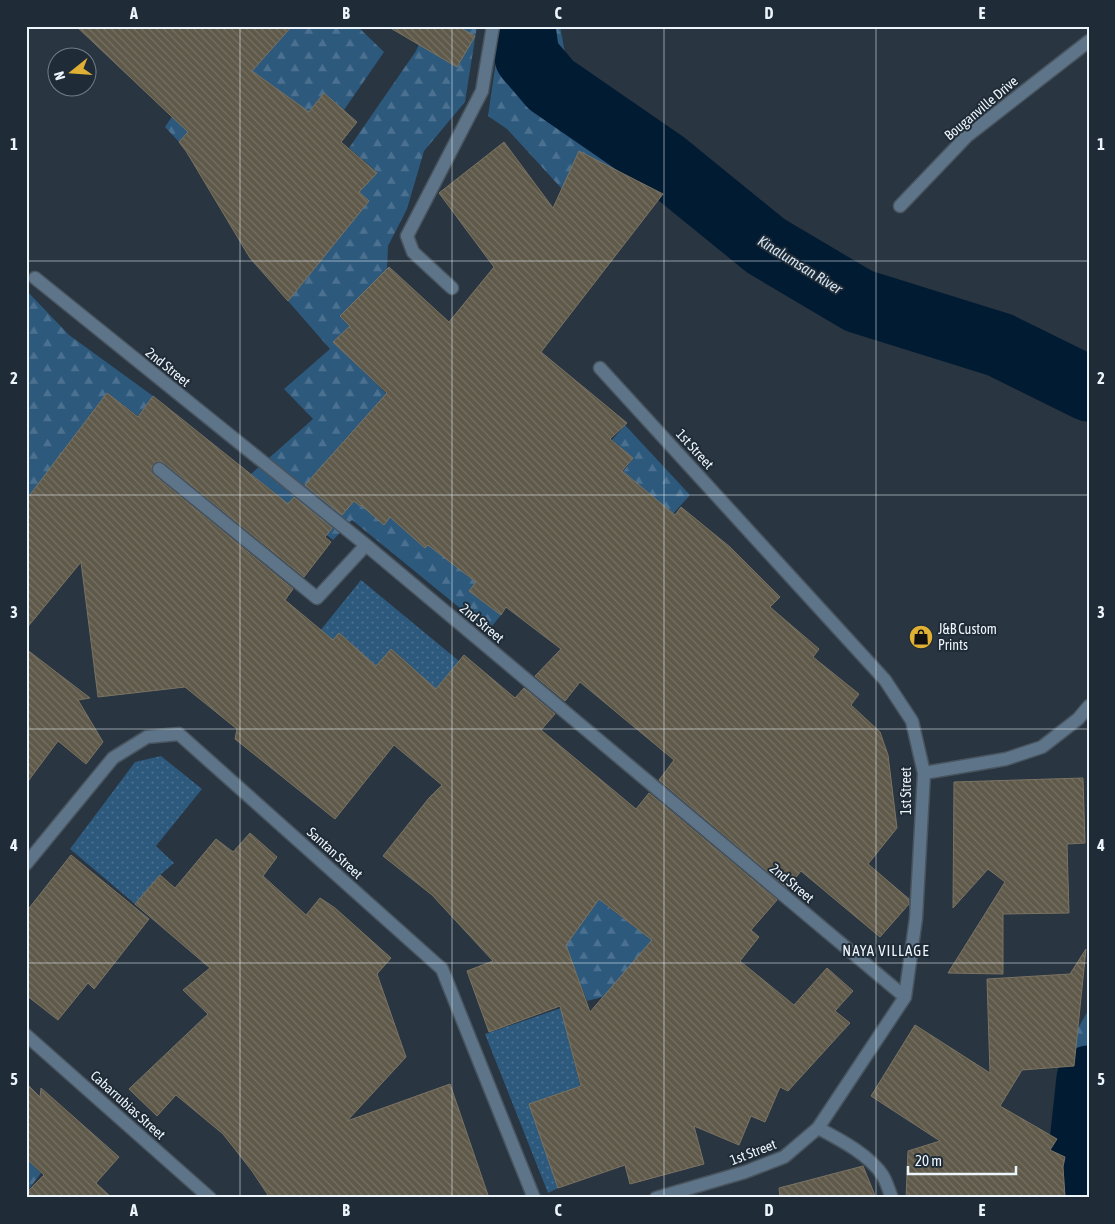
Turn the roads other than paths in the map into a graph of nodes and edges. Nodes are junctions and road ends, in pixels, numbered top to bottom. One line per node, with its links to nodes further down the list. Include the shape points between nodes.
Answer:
1 (493, 26): 5 (street, via 482,91 407,236 413,252)
2 (1089, 41): 3 (street, Bouganville Drive, via 967,136)
3 (900, 206)
4 (34, 278): 8 (street, 2nd Street)
5 (452, 288)
6 (600, 368): 10 (street, 1st Street, via 885,680 912,721)
7 (159, 469): 8 (street, via 317,598)
8 (366, 545): 12 (street, 2nd Street)
9 (1089, 706): 10 (street, via 1078,719 1042,747 1006,759)
10 (924, 773): 12 (street, 1st Street, via 916,918)
11 (26, 864): 16 (street, Santan Street, via 113,758 147,737 179,734 442,969)
12 (905, 997): 14 (street, 1st Street)
13 (26, 1035): 15 (street, Cabarrubias Street)
14 (818, 1128): 17 (street, 1st Street, via 784,1157); 18 (street, via 866,1158 882,1175)
15 (210, 1198)
16 (534, 1198)
17 (656, 1198)
18 (892, 1198)

